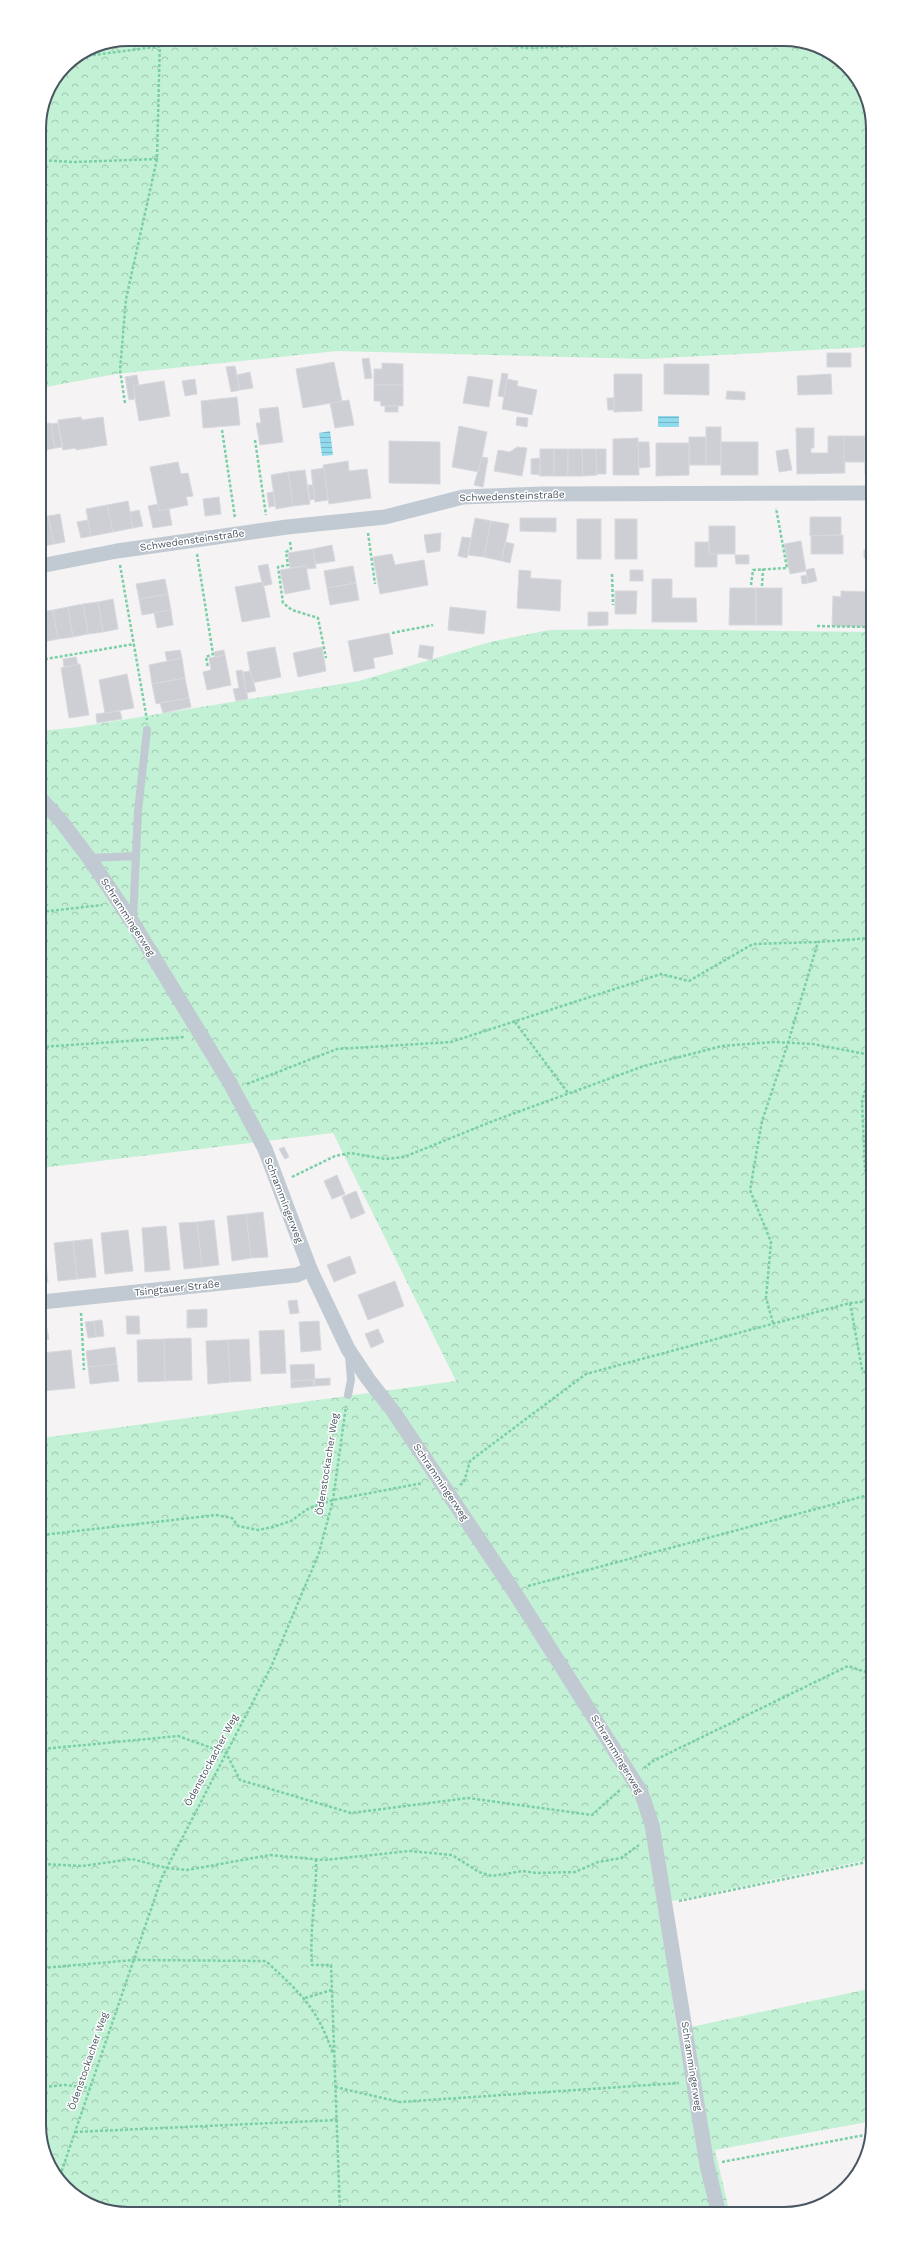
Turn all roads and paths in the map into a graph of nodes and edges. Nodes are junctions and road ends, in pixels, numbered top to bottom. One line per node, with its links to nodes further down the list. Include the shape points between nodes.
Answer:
1 (166, 46): 4 (path)
2 (511, 46): 3 (path)
3 (582, 46)
4 (159, 47): 5 (path); 6 (path)
5 (92, 54)
6 (157, 159): 7 (path); 8 (path, via 126,299 120,370)
7 (46, 160)
8 (125, 403)
9 (222, 430): 14 (path)
10 (255, 440): 13 (path)
11 (866, 493): 12 (street, Schwedensteinstraße)
12 (774, 494): 17 (street, Schwedensteinstraße, via 542,494 463,497 386,517 287,527); 20 (path, via 787,568)
13 (266, 510)
14 (236, 522)
15 (368, 534): 22 (path)
16 (288, 550): 31 (path, via 288,564 278,567 283,603 292,610 318,618)
17 (117, 551): 19 (street, Schwedensteinstraße); 30 (path)
18 (198, 562): 33 (path, via 213,654 206,657)
19 (46, 565)
20 (763, 569): 23 (path, via 753,570); 24 (path)
21 (612, 574): 25 (path)
22 (375, 584)
23 (751, 585)
24 (762, 586)
25 (613, 605)
26 (433, 625): 29 (path)
27 (817, 626): 28 (path)
28 (866, 628)
29 (392, 633)
30 (134, 644): 32 (path); 34 (path, via 148,715)
31 (326, 658)
32 (46, 659)
33 (208, 668)
34 (146, 730): 36 (lane)
35 (46, 805): 37 (street, Schrammingerweg)
36 (136, 856): 37 (lane); 40 (lane)
37 (89, 858): 38 (street, Schrammingerweg)
38 (120, 903): 39 (path); 40 (street, Schrammingerweg)
39 (46, 911)
40 (133, 923): 44 (street, Schrammingerweg)
41 (866, 938): 42 (path)
42 (818, 942): 43 (path, via 753,944 688,981 661,974); 45 (path)
43 (515, 1022): 49 (path, via 451,1042 337,1049); 50 (path)
44 (201, 1036): 46 (path); 49 (street, Schrammingerweg)
45 (788, 1043): 47 (path, via 813,1044); 50 (path, via 722,1046 644,1066); 58 (path, via 762,1121 750,1190 771,1242 766,1298)
46 (46, 1047)
47 (866, 1054)
48 (866, 1088): 51 (path, via 862,1101)
49 (233, 1090): 52 (street, Schrammingerweg, via 264,1149)
50 (568, 1093): 52 (path, via 404,1157 386,1159 350,1153 336,1156 302,1171)
51 (866, 1171)
52 (279, 1185): 53 (street, Schrammingerweg)
53 (310, 1269): 54 (street, Tsingtauer Straße, via 298,1275); 59 (street, Schrammingerweg)
54 (46, 1302)
55 (866, 1302): 56 (path)
56 (850, 1303): 58 (path); 61 (path, via 862,1369)
57 (81, 1323): 60 (path)
58 (774, 1323): 65 (path, via 586,1374 470,1461 464,1482)
59 (348, 1349): 62 (street, Schrammingerweg); 63 (lane)
60 (84, 1370)
61 (866, 1373)
62 (368, 1379): 63 (lane); 65 (street, Schrammingerweg, via 393,1411)
63 (351, 1380): 64 (lane)
64 (348, 1395): 67 (path, Ödenstockacher Weg)
65 (443, 1486): 67 (path); 69 (street, Schrammingerweg)
66 (866, 1496): 69 (path)
67 (333, 1500): 68 (path, via 309,1508 291,1521 258,1530 238,1526 232,1518 216,1515); 72 (path, Ödenstockacher Weg, via 319,1553 297,1608 271,1667)
68 (46, 1535)
69 (513, 1590): 73 (street, Schrammingerweg)
70 (866, 1672): 73 (path, via 848,1666 653,1761)
71 (46, 1750): 72 (path, via 178,1736)
72 (226, 1753): 73 (path, via 240,1780 351,1813 468,1798 592,1815); 78 (path, Ödenstockacher Weg)
73 (633, 1778): 74 (street, Schrammingerweg, via 641,1792)
74 (653, 1834): 75 (path, via 621,1858 598,1862 569,1873 523,1872 492,1876 479,1872 452,1855 433,1852 410,1851 368,1857); 79 (street, Schrammingerweg)
75 (316, 1859): 78 (path, via 270,1855 187,1870); 82 (path, via 317,1879 310,1945 312,1965 331,1965)
76 (866, 1862): 79 (path)
77 (46, 1864): 78 (path, via 88,1865 132,1859)
78 (167, 1868): 80 (path, Ödenstockacher Weg)
79 (665, 1904): 85 (street, Schrammingerweg)
80 (133, 1960): 81 (path); 83 (path, via 266,1961); 87 (path, Ödenstockacher Weg)
81 (46, 1968)
82 (332, 1990): 83 (path); 84 (path)
83 (306, 1998): 84 (path, via 324,2027)
84 (334, 2056): 88 (path)
85 (693, 2082): 88 (path, via 400,2102); 92 (street, Schrammingerweg)
86 (46, 2087): 87 (path, via 65,2085)
87 (90, 2088): 90 (path, Ödenstockacher Weg)
88 (336, 2088): 89 (path)
89 (337, 2120): 90 (path); 94 (path)
90 (75, 2132): 93 (path, Ödenstockacher Weg)
91 (865, 2135): 92 (path)
92 (707, 2165): 95 (street, Schrammingerweg)
93 (61, 2173)
94 (340, 2207)
95 (717, 2207)

